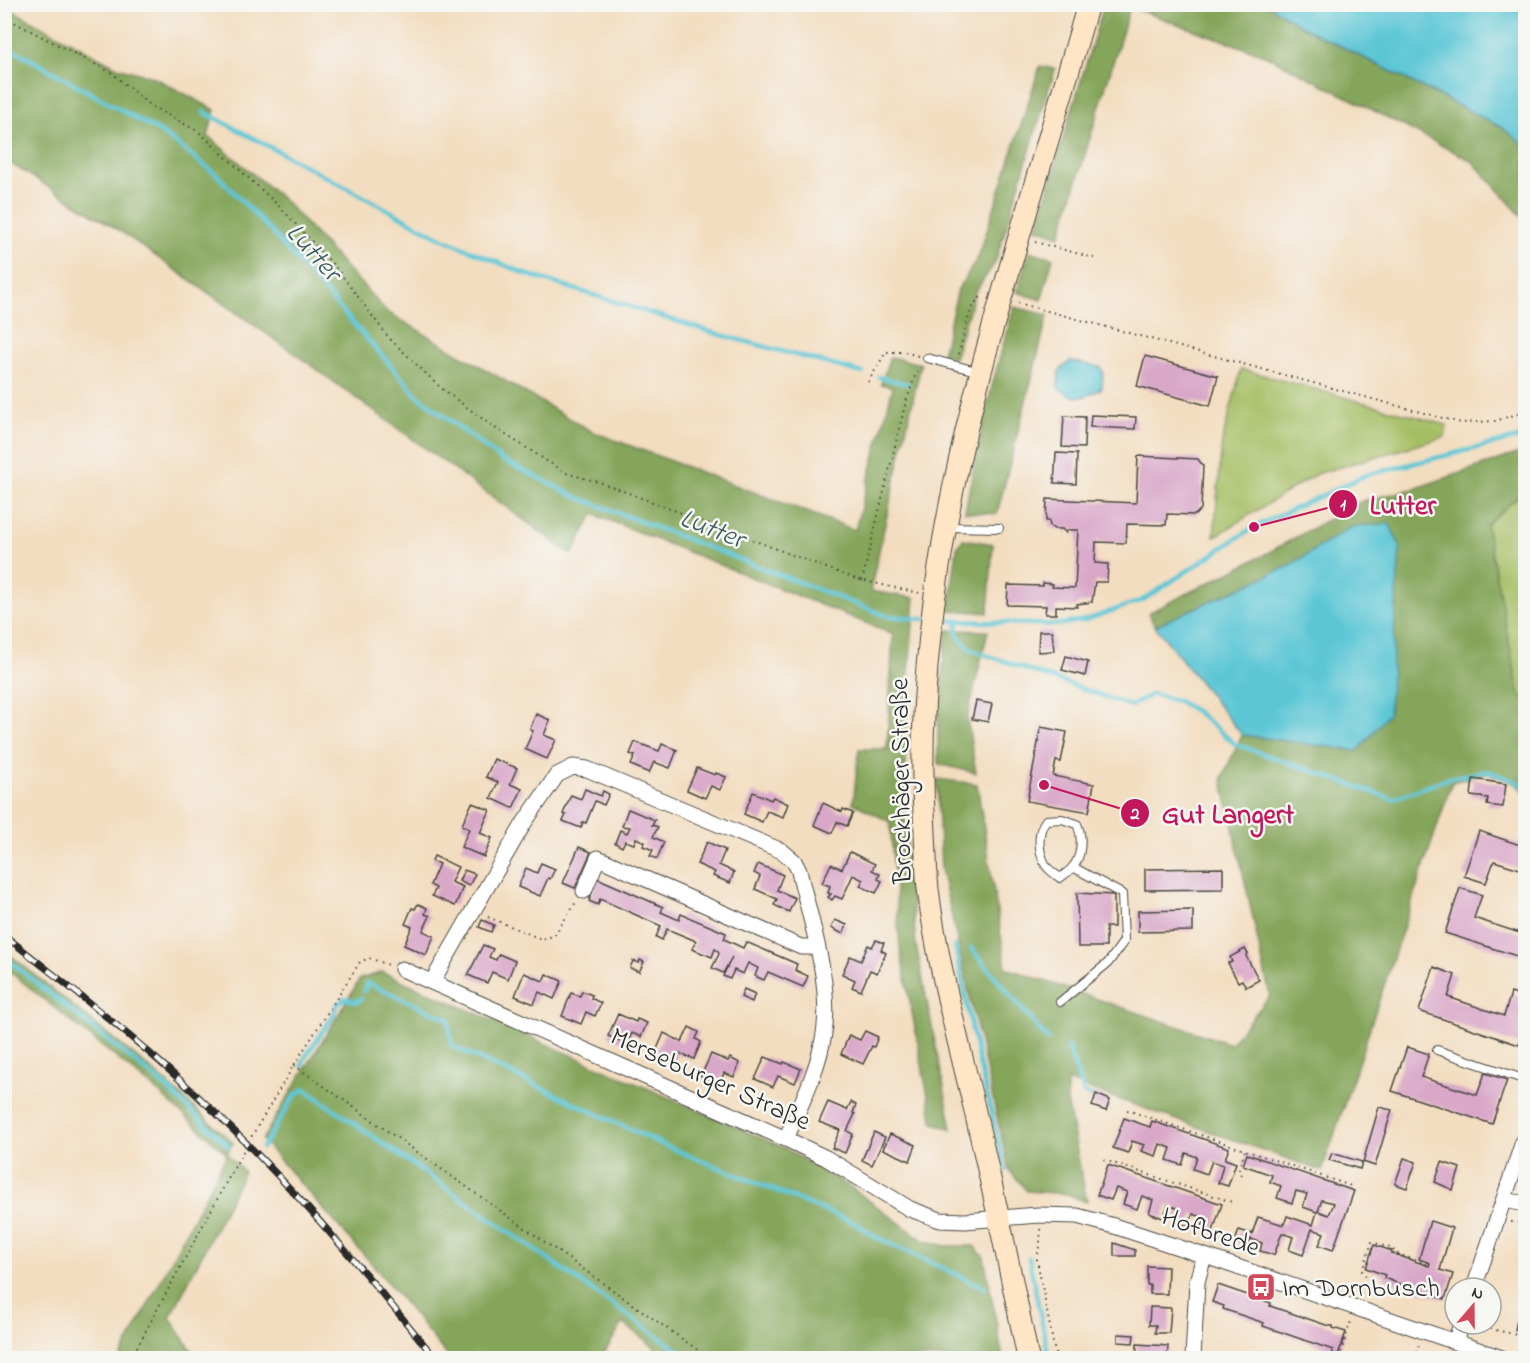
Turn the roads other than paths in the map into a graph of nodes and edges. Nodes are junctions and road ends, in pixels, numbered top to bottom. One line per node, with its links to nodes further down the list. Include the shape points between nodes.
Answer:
1 (1088, 4): 3 (main road, Brockhäger Straße)
2 (927, 358): 3 (lane)
3 (980, 372): 4 (main road, Brockhäger Straße)
4 (944, 527): 5 (lane); 18 (main road, Brockhäger Straße, via 927,654 922,770 928,888 945,983)
5 (999, 528)
6 (1073, 867): 6 (lane, via 1059,878 1045,865 1039,843 1041,828 1047,820 1077,824 1081,848); 11 (lane, via 1122,894 1124,941 1108,963)
7 (584, 891): 8 (street, via 598,858 801,947)
8 (816, 947): 10 (street, via 799,871 782,851 587,769 573,767 557,776 524,823); 15 (street, via 824,988 823,1041)
9 (402, 969): 10 (street, Merseburger Straße)
10 (432, 982): 15 (street, Merseburger Straße)
11 (1060, 1002)
12 (1437, 1050): 13 (lane)
13 (1526, 1080)
14 (1526, 1133): 16 (street)
15 (786, 1139): 18 (street, Merseburger Straße, via 826,1158 910,1209 940,1220)
16 (1504, 1200): 17 (street); 20 (street)
17 (1526, 1203)
18 (1000, 1218): 19 (street, Hofbrede, via 1077,1216); 23 (main road, Brockhäger Straße)
19 (1204, 1256): 22 (street, Hofbrede); 24 (street, via 1197,1282)
20 (1478, 1276)
21 (1457, 1336): 22 (street)
22 (1455, 1342): 25 (street, Hofbrede)
23 (1028, 1359)
24 (1193, 1359)
25 (1502, 1359)

